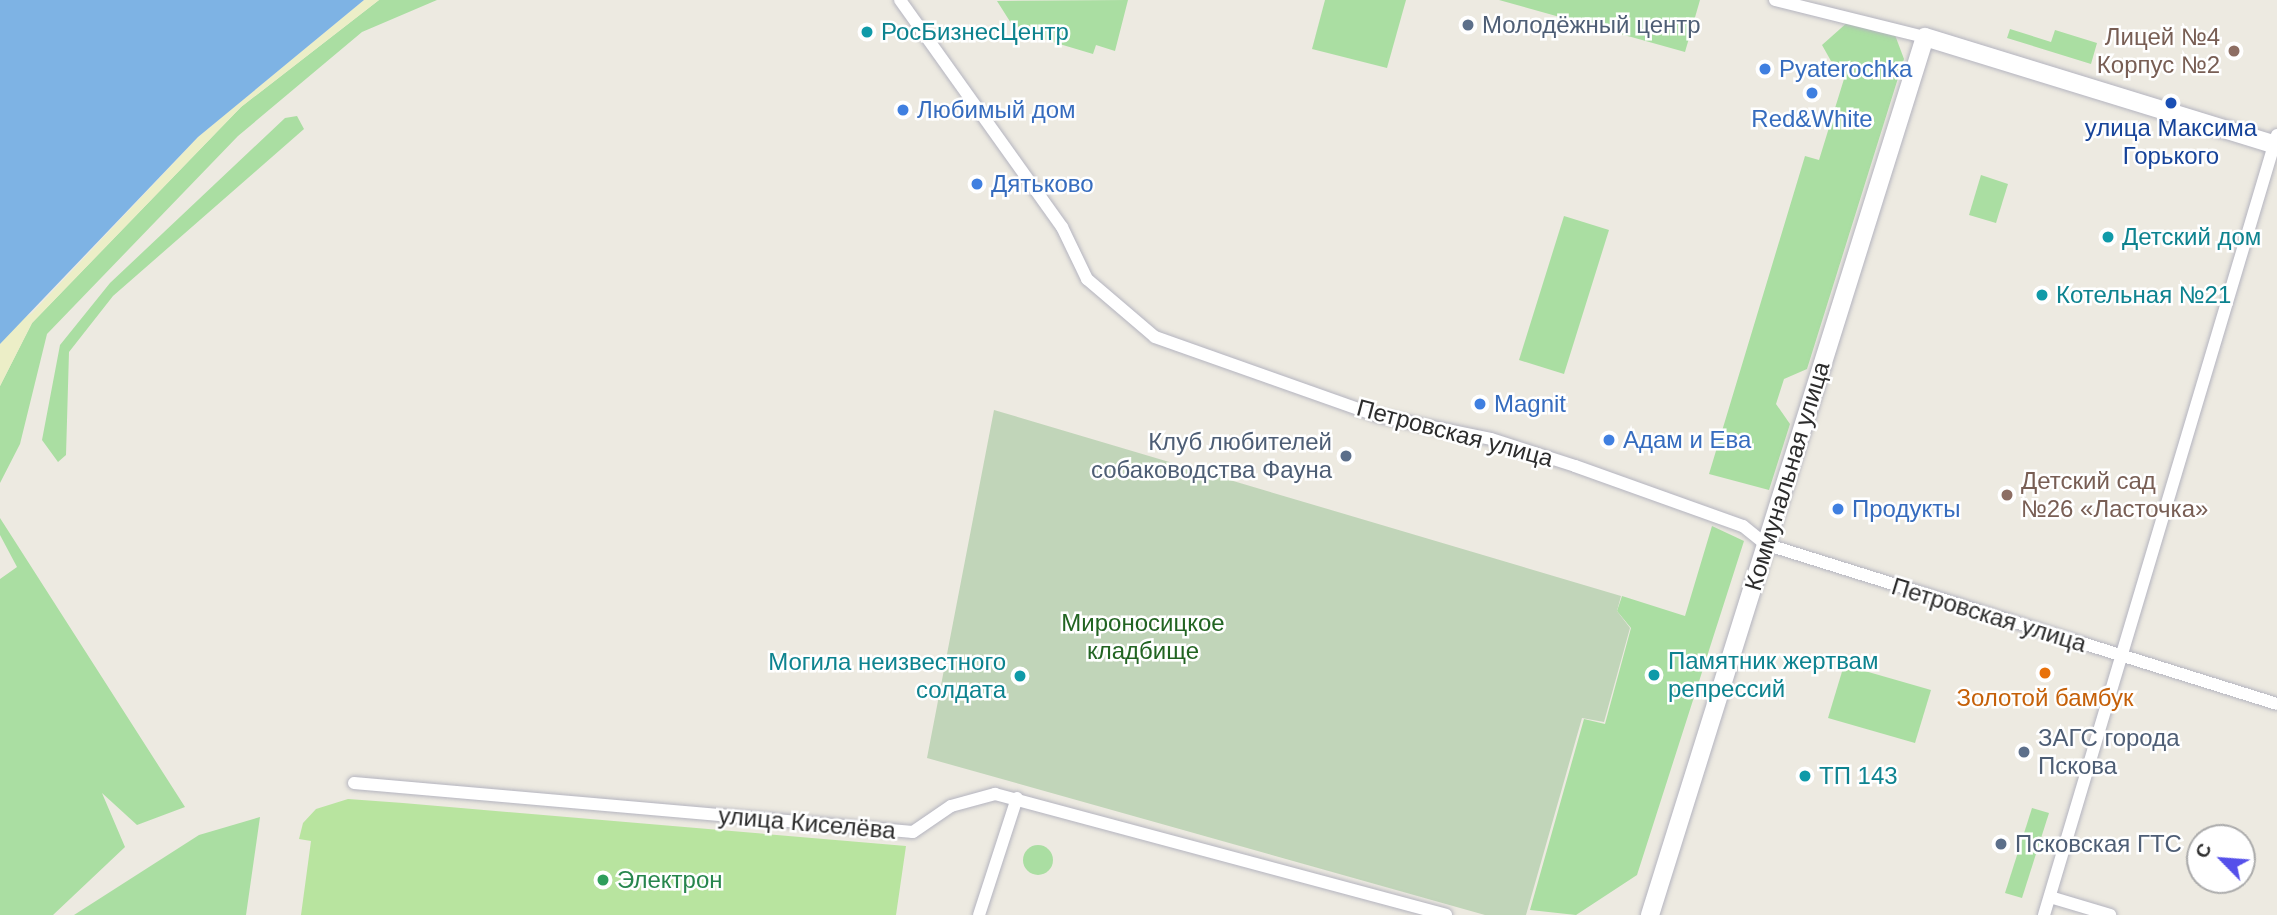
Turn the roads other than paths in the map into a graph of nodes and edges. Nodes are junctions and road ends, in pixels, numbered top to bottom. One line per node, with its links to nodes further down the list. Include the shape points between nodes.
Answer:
1 (900, 0): 5 (street, Петровская улица, via 1062,227 1087,279 1155,337 1378,416 1491,439 1575,466 1743,526)
2 (1774, 0): 3 (street)
3 (1924, 37): 4 (main road); 5 (main road, Коммунальная улица)
4 (2276, 141): 6 (street)
5 (1765, 544): 6 (street, Петровская улица); 13 (main road, Коммунальная улица)
6 (2124, 657): 7 (street, Петровская улица); 10 (street)
7 (2277, 704)
8 (354, 783): 9 (street, улица Киселёва, via 913,832 971,798)
9 (1017, 798): 11 (street); 12 (street, улица Киселёва)
10 (2050, 897): 14 (street); 15 (street)
11 (979, 915)
12 (1446, 915)
13 (1650, 915)
14 (2044, 915)
15 (2110, 915)

